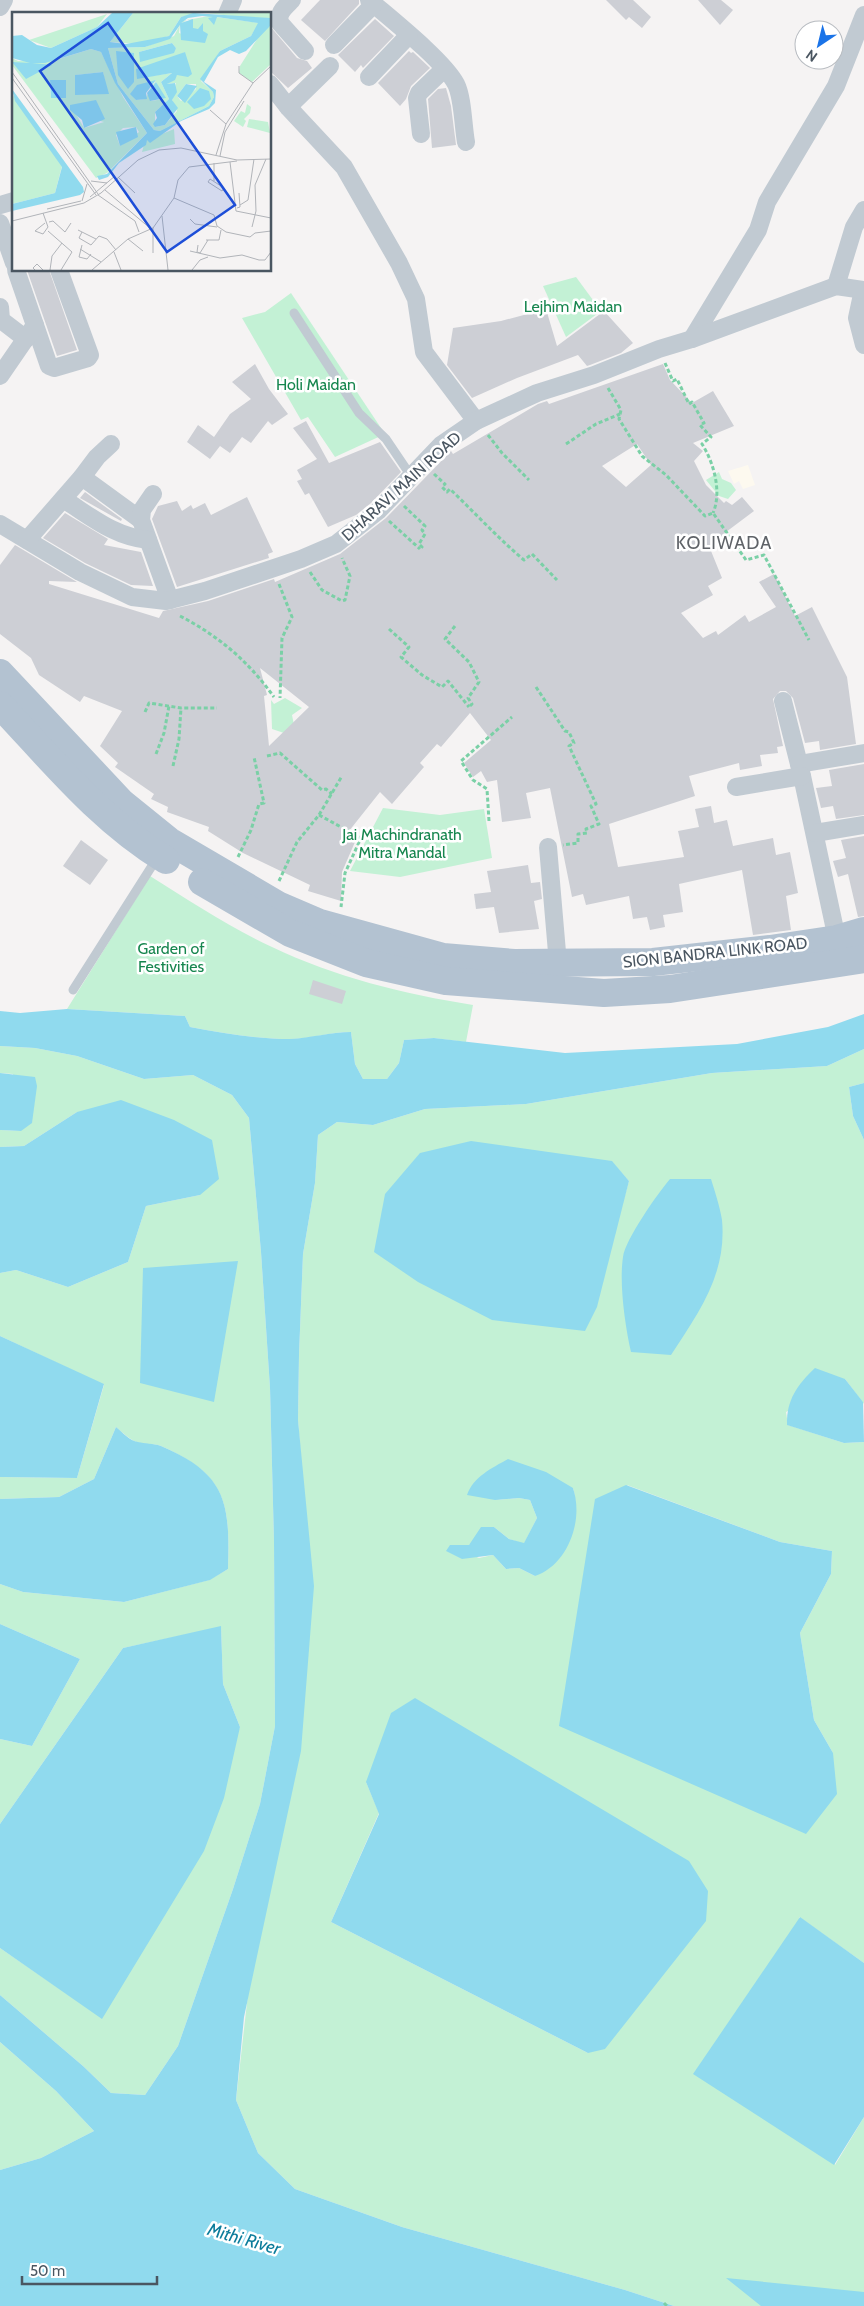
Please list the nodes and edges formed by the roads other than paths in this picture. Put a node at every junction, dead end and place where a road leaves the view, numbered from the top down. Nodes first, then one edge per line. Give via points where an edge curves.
1 (4, 0) edge
2 (233, 0) edge
3 (292, 0) edge
4 (372, 2) edge
5 (0, 7) edge
6 (228, 12) edge
7 (864, 15) edge
8 (409, 35) junction
9 (334, 45) dead end
10 (305, 51) dead end
11 (330, 66) dead end
12 (444, 69) junction
13 (369, 77) dead end
14 (271, 85) edge
15 (288, 108) junction
16 (421, 134) dead end
17 (466, 142) dead end
18 (864, 210) edge
19 (0, 223) edge
20 (12, 257) edge
21 (16, 271) edge
22 (59, 271) edge
23 (836, 286) junction
24 (864, 290) edge
25 (0, 307) edge
26 (294, 313) dead end
27 (30, 332) junction
28 (692, 339) junction
29 (864, 345) edge
30 (0, 376) edge
31 (476, 421) junction
32 (111, 444) dead end
33 (417, 470) junction
34 (82, 477) junction
35 (153, 494) dead end
36 (63, 499) junction
37 (141, 520) junction
38 (0, 524) edge
39 (27, 540) junction
40 (148, 540) junction
41 (168, 601) junction
42 (0, 673) edge
43 (783, 701) dead end
44 (0, 705) edge
45 (864, 753) edge
46 (801, 770) junction
47 (736, 787) dead end
48 (864, 825) edge
49 (815, 833) junction
50 (548, 847) road end
51 (158, 855) junction
52 (864, 931) edge
53 (837, 939) junction
54 (864, 959) edge
55 (772, 961) junction
56 (558, 964) junction
57 (442, 969) junction
58 (73, 990) dead end

1 - 5 street
2 - 6 street
3 - 10 street via 278,18
4 - 8 street
4 - 9 street
7 - 28 street via 836,86 767,202 758,230
8 - 12 street
8 - 13 street
11 - 15 street
12 - 16 street via 419,93
12 - 17 street via 457,89
14 - 15 street
15 - 31 street via 344,168 399,262 413,293 424,352
18 - 23 street via 854,227
19 - 20 street
21 - 27 street
22 - 27 street via 90,356 52,368
23 - 24 street, DHARAVI MAIN ROAD
23 - 28 street, DHARAVI MAIN ROAD
24 - 29 street via 857,318
25 - 27 street via 1,320
26 - 33 lane via 359,413
27 - 30 street
28 - 31 street, DHARAVI MAIN ROAD via 537,393
31 - 33 street, DHARAVI MAIN ROAD via 441,445
32 - 34 street
33 - 41 street, DHARAVI MAIN ROAD via 378,510 336,544 302,559
34 - 36 street
34 - 37 street
35 - 37 street via 142,510
36 - 39 street
36 - 40 street via 114,532
37 - 40 street
38 - 39 street, DHARAVI MAIN ROAD
39 - 41 street, DHARAVI MAIN ROAD via 132,598
40 - 41 street
42 - 57 main road, SION BANDRA LINK ROAD via 122,803 170,841 278,905
43 - 46 street
44 - 51 main road, SION BANDRA LINK ROAD via 73,784 112,821
45 - 46 street
46 - 47 street
46 - 49 street
48 - 49 street
49 - 53 street
50 - 56 street
51 - 57 main road, SION BANDRA LINK ROAD via 239,906 290,933 366,963
51 - 58 lane
52 - 53 main road, SION BANDRA LINK ROAD
53 - 55 main road, SION BANDRA LINK ROAD
54 - 55 main road, SION BANDRA LINK ROAD
55 - 56 main road, SION BANDRA LINK ROAD
55 - 57 main road, SION BANDRA LINK ROAD via 670,989 604,993 519,988
56 - 57 main road, SION BANDRA LINK ROAD via 514,963

